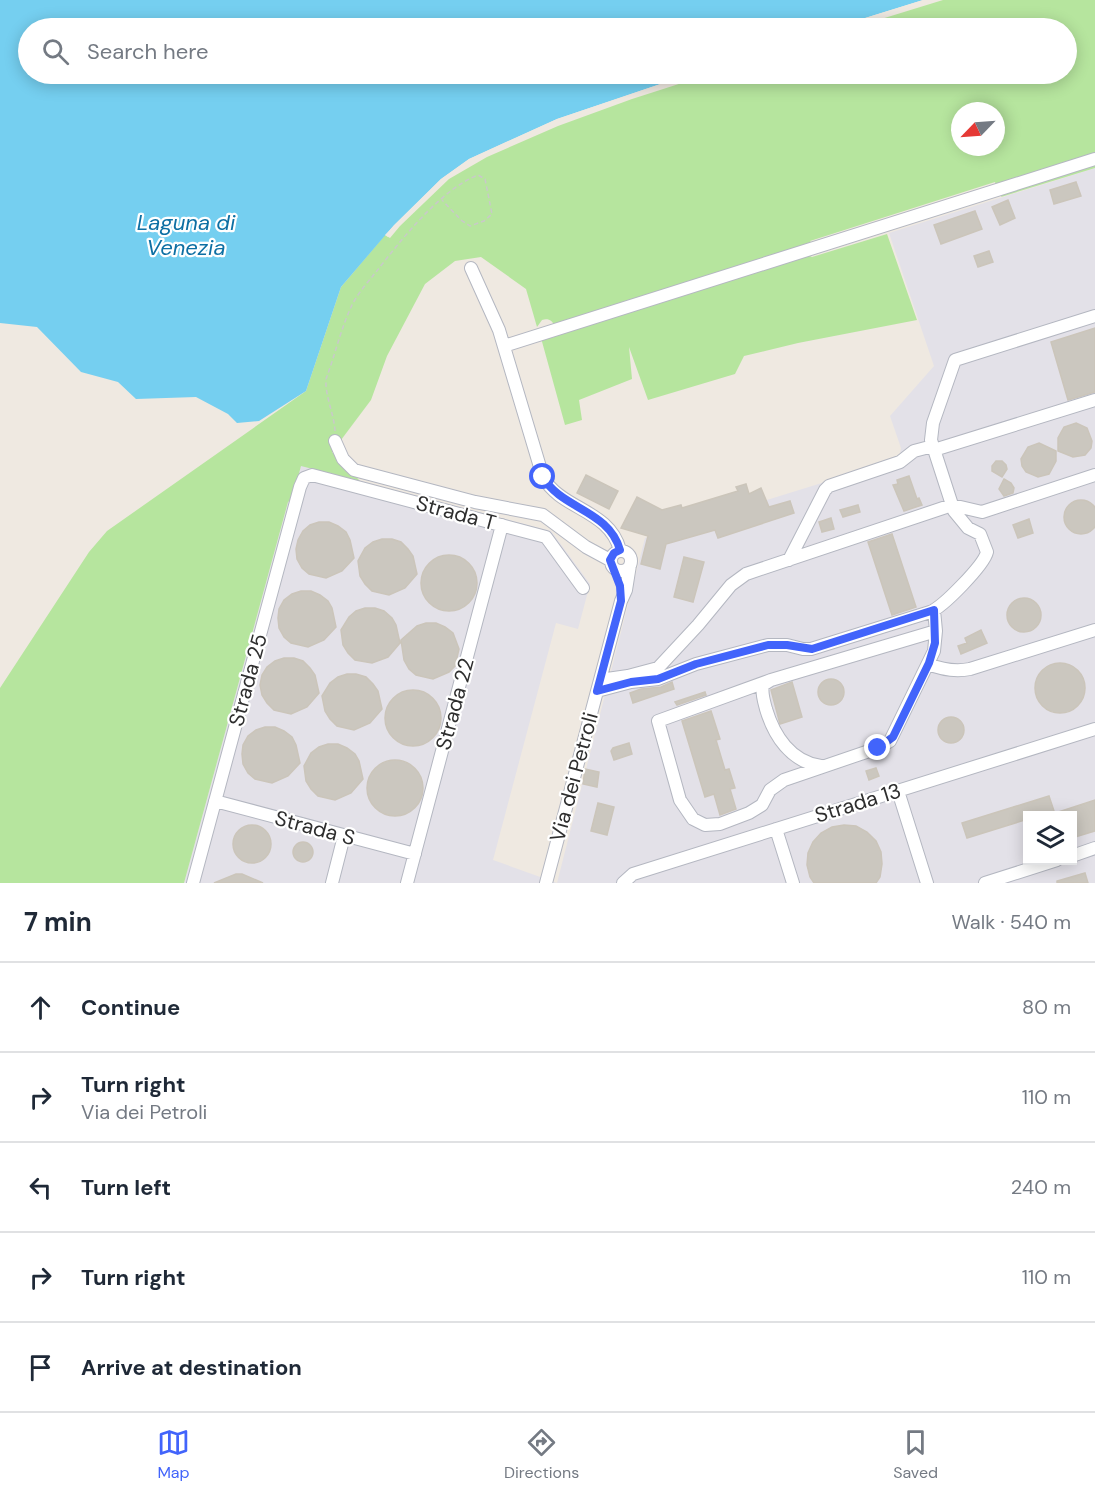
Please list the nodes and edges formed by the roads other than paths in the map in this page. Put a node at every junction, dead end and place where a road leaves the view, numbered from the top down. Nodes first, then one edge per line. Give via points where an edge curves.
1 (1095, 159) edge
2 (471, 268) dead end
3 (1095, 316) edge
4 (504, 346) junction
5 (1095, 400) edge
6 (335, 441) road end
7 (934, 448) junction
8 (1095, 475) edge
9 (304, 478) joint
10 (952, 505) junction
11 (982, 512) junction
12 (502, 525) junction
13 (974, 531) junction
14 (620, 550) junction
15 (789, 560) junction
16 (612, 564) junction
17 (630, 565) junction
18 (583, 588) dead end
19 (621, 601) junction
20 (934, 610) junction
21 (1095, 630) edge
22 (936, 631) junction
23 (928, 664) junction
24 (771, 680) junction
25 (599, 686) junction
26 (1095, 729) edge
27 (820, 766) junction
28 (898, 791) junction
29 (215, 801) junction
30 (776, 829) junction
31 (344, 836) junction
32 (1095, 848) edge
33 (415, 854) junction
34 (1077, 854) edge
35 (1044, 865) edge
36 (623, 882) edge
37 (193, 883) edge
38 (332, 883) edge
39 (407, 883) edge
40 (546, 883) edge
41 (793, 883) edge
42 (927, 883) edge
43 (985, 883) edge

1 - 4 street
2 - 4 street
3 - 7 street via 955,360 931,431
4 - 14 street via 546,481 558,495 607,527
5 - 7 street
6 - 16 street via 343,459 354,470 475,502 543,515
7 - 10 street
7 - 15 street via 914,452 900,462 829,486
8 - 11 street
9 - 12 street, Strada T via 312,475
9 - 29 street, Strada 25
10 - 11 street
10 - 13 street via 959,518
10 - 15 street
11 - 13 street via 975,520
12 - 18 street, Strada T via 546,537
12 - 33 street, Strada 22
13 - 20 street via 986,546 984,561
14 - 16 street via 614,553
14 - 17 street via 630,555
15 - 25 street via 736,579 658,668
16 - 17 street via 623,571
16 - 19 street, Via dei Petroli
17 - 19 street, Via dei Petroli
19 - 25 street, Via dei Petroli
20 - 22 street
20 - 25 street via 812,649 768,645 696,664 658,679
21 - 23 street via 970,669 941,670
22 - 23 street
22 - 24 street
23 - 27 street via 890,741
24 - 27 street via 763,685 762,693 776,734 797,756
24 - 27 street via 658,721 684,806 699,823 712,825 743,817 762,805 770,790 784,780
25 - 40 street, Via dei Petroli
26 - 28 street, Strada 13
28 - 30 street, Strada 13
28 - 42 street
29 - 31 street, Strada S
29 - 37 street, Strada 25
30 - 36 street, Strada 13 via 633,874
30 - 41 street
31 - 33 street, Strada S
31 - 38 street
32 - 34 street
33 - 39 street, Strada 22
35 - 43 street

